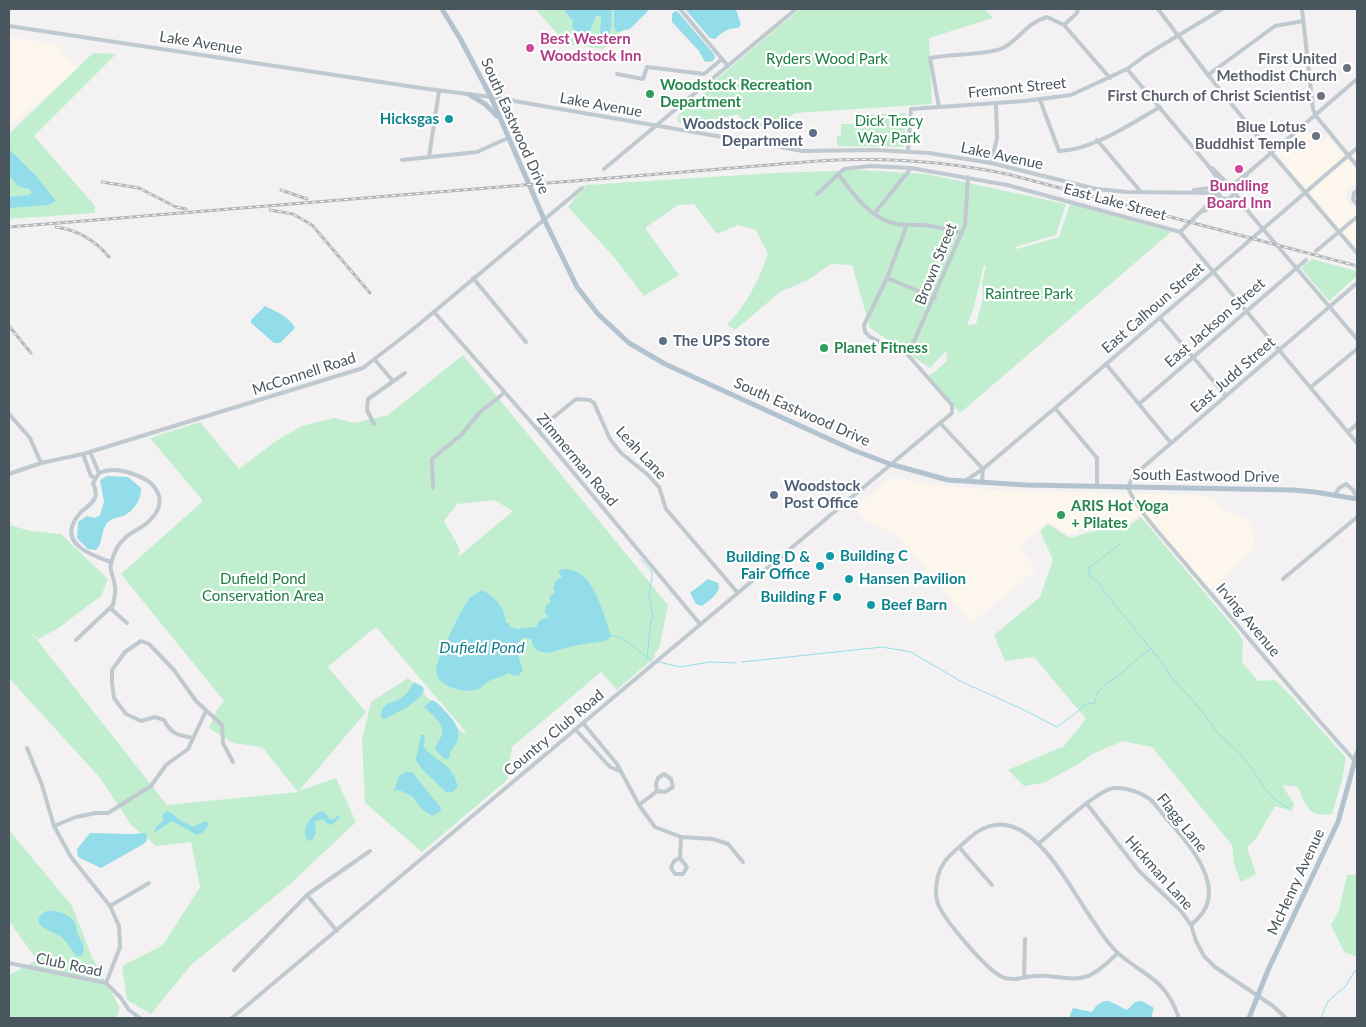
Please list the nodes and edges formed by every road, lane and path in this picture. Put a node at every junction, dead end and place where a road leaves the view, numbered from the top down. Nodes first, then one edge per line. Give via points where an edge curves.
1 (442, 9) edge
2 (680, 9) edge
3 (796, 9) edge
4 (1078, 9) edge
5 (1158, 9) edge
6 (1222, 9) edge
7 (1302, 9) edge
8 (1303, 21) junction
9 (1064, 25) junction
10 (9, 26) edge
11 (1178, 36) junction
12 (722, 59) junction
13 (728, 66) junction
14 (1127, 69) junction
15 (617, 74) dead end
16 (1208, 75) junction
17 (1110, 78) junction
18 (1357, 79) edge
19 (439, 91) junction
20 (470, 95) junction
21 (491, 97) junction
22 (1040, 100) junction
23 (996, 104) junction
24 (939, 107) junction
25 (1160, 107) junction
26 (1316, 116) junction
27 (500, 120) junction
28 (655, 126) junction
29 (508, 138) junction
30 (1097, 140) junction
31 (1357, 148) edge
32 (908, 151) junction
33 (1271, 152) junction
34 (1348, 155) junction
35 (429, 157) junction
36 (402, 160) dead end
37 (991, 163) junction
38 (1207, 164) junction
39 (1357, 166) edge
40 (912, 168) junction
41 (604, 169) dead end
42 (1248, 172) junction
43 (838, 174) junction
44 (968, 177) junction
45 (1229, 184) junction
46 (1220, 187) junction
47 (582, 188) dead end
48 (1234, 191) junction
49 (1141, 192) junction
50 (1189, 192) junction
51 (1305, 192) junction
52 (1356, 192) edge
53 (817, 194) dead end
54 (1219, 194) junction
55 (1229, 198) junction
56 (1224, 199) junction
57 (1357, 204) edge
58 (1199, 213) junction
59 (874, 214) junction
60 (1251, 215) junction
61 (1357, 217) edge
62 (544, 219) junction
63 (907, 225) junction
64 (1263, 228) junction
65 (1180, 232) junction
66 (1340, 232) junction
67 (962, 233) junction
68 (1316, 251) dead end
69 (1357, 254) edge
70 (1306, 260) dead end
71 (1297, 268) junction
72 (1213, 271) junction
73 (473, 278) junction
74 (887, 278) junction
75 (1357, 283) edge
76 (935, 298) junction
77 (1330, 307) junction
78 (1247, 310) junction
79 (434, 312) junction
80 (1160, 318) junction
81 (1357, 339) edge
82 (526, 342) dead end
83 (1280, 349) junction
84 (1357, 349) edge
85 (908, 355) junction
86 (1193, 357) junction
87 (375, 360) junction
88 (1106, 364) junction
89 (405, 373) dead end
90 (393, 380) junction
91 (1311, 387) junction
92 (504, 393) junction
93 (1226, 396) junction
94 (1139, 404) junction
95 (1055, 408) junction
96 (9, 414) edge
97 (374, 424) dead end
98 (941, 424) junction
99 (1357, 424) edge
100 (538, 430) junction
101 (1348, 432) junction
102 (1171, 443) junction
103 (1357, 444) edge
104 (90, 452) junction
105 (83, 454) junction
106 (42, 463) junction
107 (890, 464) junction
108 (983, 469) junction
109 (99, 473) junction
110 (9, 474) edge
111 (96, 478) junction
112 (964, 481) junction
113 (982, 482) junction
114 (1097, 486) junction
115 (1128, 487) junction
116 (433, 488) dead end
117 (1335, 495) junction
118 (1357, 499) edge
119 (1357, 517) edge
120 (111, 562) junction
121 (1283, 579) dead end
122 (737, 592) junction
123 (110, 608) junction
124 (127, 623) dead end
125 (700, 624) junction
126 (76, 640) dead end
127 (206, 711) junction
128 (583, 723) junction
129 (576, 729) junction
130 (193, 738) junction
131 (27, 748) dead end
132 (1357, 753) edge
133 (233, 762) dead end
134 (1356, 762) edge
135 (620, 771) junction
136 (657, 791) junction
137 (1087, 804) junction
138 (639, 806) junction
139 (54, 826) junction
140 (681, 837) junction
141 (1038, 844) junction
142 (959, 847) junction
143 (370, 852) dead end
144 (680, 858) junction
145 (743, 862) dead end
146 (149, 883) dead end
147 (992, 885) dead end
148 (307, 895) junction
149 (110, 906) junction
150 (1191, 925) junction
151 (337, 931) junction
152 (1025, 939) dead end
153 (1118, 953) junction
154 (9, 963) edge
155 (234, 970) dead end
156 (1024, 977) junction
157 (106, 983) junction
158 (1257, 996) junction
159 (140, 1018) edge
160 (232, 1018) edge
161 (1179, 1018) edge
162 (1249, 1018) edge
163 (1286, 1018) edge

1 - 21 main road, South Eastwood Drive
2 - 12 street
3 - 13 street
4 - 9 street
5 - 11 street
6 - 11 street, Fremont Street
7 - 8 street
8 - 16 street via 1275,26
8 - 26 street
9 - 17 street
9 - 24 street via 1047,16 1036,20 1003,48 930,58
10 - 19 street, Lake Avenue
11 - 14 street, Fremont Street
11 - 16 street
12 - 13 street
12 - 15 street via 704,74 647,67 643,79
13 - 28 street
14 - 17 street, Fremont Street
14 - 25 street
16 - 33 street
17 - 22 street, Fremont Street via 1071,94
18 - 26 street
19 - 20 street, Lake Avenue
19 - 35 street
20 - 21 street, Lake Avenue
20 - 27 main road via 490,108
21 - 27 main road, South Eastwood Drive
21 - 28 street, Lake Avenue
22 - 23 street, Fremont Street
22 - 30 street via 1059,151
23 - 24 street, Fremont Street
23 - 37 street via 997,138
24 - 32 street, Fremont Street via 910,109
25 - 30 street
25 - 38 street
26 - 33 street
26 - 34 street
27 - 29 main road, South Eastwood Drive
28 - 32 street, Lake Avenue via 803,151
28 - 41 street
29 - 35 street via 477,152
29 - 62 main road, South Eastwood Drive
30 - 49 street
31 - 34 street, East Calhoun Street
32 - 37 street, Lake Avenue
33 - 42 street
33 - 51 street
34 - 39 street
34 - 51 street, East Calhoun Street
35 - 36 street
37 - 49 street, Lake Avenue via 1091,188
38 - 45 street
38 - 46 street
40 - 43 street, East Lake Street via 855,167
40 - 44 street, East Lake Street
40 - 59 street
42 - 45 street
42 - 48 street
43 - 53 street, East Lake Street
43 - 59 street via 858,200
44 - 65 street, East Lake Street
44 - 67 street, Brown Street
45 - 46 street
45 - 48 street
46 - 50 street, Lake Avenue
46 - 54 street
47 - 62 street, McConnell Road
48 - 55 street
48 - 60 street
49 - 50 street, Lake Avenue
50 - 54 street, Lake Avenue
51 - 64 street, East Calhoun Street
51 - 66 street
52 - 57 street via 1353,200
54 - 56 street
54 - 58 street
55 - 56 street
55 - 60 street
56 - 58 street
58 - 65 street
59 - 63 street via 889,222
60 - 64 street
61 - 66 street
62 - 73 street, McConnell Road
62 - 107 main road, South Eastwood Drive via 581,292 598,314 630,343 665,364
63 - 67 street
63 - 74 street
64 - 71 street
64 - 72 street, East Calhoun Street
65 - 72 street
66 - 68 street
66 - 69 street
67 - 76 street, Brown Street
70 - 71 street, East Jackson Street
71 - 77 street
71 - 78 street, East Jackson Street
72 - 78 street
72 - 80 street, East Calhoun Street
73 - 79 street, McConnell Road
73 - 82 street
74 - 76 street
74 - 85 street via 864,325 865,332 870,338
75 - 77 street, East Judd Street
76 - 85 street, Brown Street
77 - 81 street
77 - 83 street, East Judd Street
78 - 83 street
78 - 86 street, East Jackson Street
79 - 87 street, McConnell Road
79 - 92 street, Zimmerman Road
80 - 86 street
80 - 88 street, East Calhoun Street
83 - 91 street
83 - 93 street, East Judd Street
84 - 91 street
85 - 98 street via 952,405 952,413
86 - 93 street
86 - 94 street, East Jackson Street
87 - 90 street
87 - 104 street, McConnell Road via 363,368
88 - 94 street
88 - 95 street, East Calhoun Street
89 - 90 street
90 - 97 street via 368,398 367,410
91 - 101 street
92 - 100 street, Zimmerman Road
92 - 116 street via 432,459
93 - 102 street, East Judd Street
94 - 102 street
95 - 108 street, East Calhoun Street
95 - 114 street via 1097,458
96 - 106 street via 30,438
98 - 107 street, Country Club Road
98 - 108 street
99 - 101 street
100 - 122 street, Leah Lane via 576,399 594,403 610,439 659,488 666,509
100 - 125 street, Zimmerman Road
101 - 103 street
102 - 115 street, East Judd Street via 1133,476
104 - 105 street, McConnell Road
104 - 109 street
105 - 106 street, McConnell Road
105 - 111 street via 91,476
106 - 110 street, McConnell Road
107 - 112 main road, South Eastwood Drive via 948,480
107 - 122 street, Country Club Road
108 - 112 street, East Calhoun Street
108 - 113 street
109 - 111 street
109 - 120 street via 123,470 137,475 152,484 160,499 154,516 122,541
111 - 120 street via 95,497 80,514 71,536 77,546 89,554
112 - 113 main road, South Eastwood Drive
113 - 114 main road, South Eastwood Drive
114 - 115 main road, South Eastwood Drive
115 - 117 main road, South Eastwood Drive via 1293,490
115 - 134 street, Irving Avenue via 1130,496 1159,531
117 - 118 main road, South Eastwood Drive
117 - 118 street via 1346,484 1354,490
119 - 121 street
120 - 123 street via 111,574 116,585
122 - 125 street, Country Club Road
123 - 124 street
123 - 126 street
125 - 128 street, Country Club Road
127 - 130 street
127 - 130 street via 150,644 141,641 125,652 112,670 114,698 126,714 141,721 155,717 164,720 168,729
127 - 133 street via 222,725 223,743
128 - 129 street, Country Club Road
128 - 135 street
129 - 135 street via 610,767
129 - 151 street, Country Club Road
130 - 139 street via 188,749 166,764 152,786 129,801 108,813 76,817
131 - 139 street
132 - 134 main road, McHenry Avenue
134 - 158 main road, McHenry Avenue via 1338,822
135 - 138 street
136 - 136 street via 665,792 673,787 671,779 664,774 658,778
136 - 138 street
137 - 141 street, Flagg Lane
137 - 150 street, Hickman Lane via 1139,871 1181,911
137 - 150 street, Flagg Lane via 1114,787 1134,791 1151,800 1203,868 1208,900 1200,917
138 - 140 street via 655,827
139 - 149 street via 71,857
140 - 144 street
140 - 145 street via 713,839 728,844
141 - 142 street via 1023,831 1004,825 987,827
141 - 153 street
142 - 147 street
142 - 156 street via 948,857 936,878 939,907 990,969 1002,977
143 - 148 street
144 - 144 street via 687,868 683,874 675,874 671,868
146 - 149 street
148 - 151 street
148 - 155 street
149 - 157 street via 119,926 120,947
150 - 158 street, Hickman Lane via 1204,956 1214,967
151 - 160 street, Country Club Road
152 - 156 street
153 - 156 street via 1088,976 1063,979
153 - 161 street via 1159,983 1174,1002
154 - 157 street, Club Road
157 - 159 street, Club Road
158 - 162 main road, McHenry Avenue
158 - 163 street, Hickman Lane

